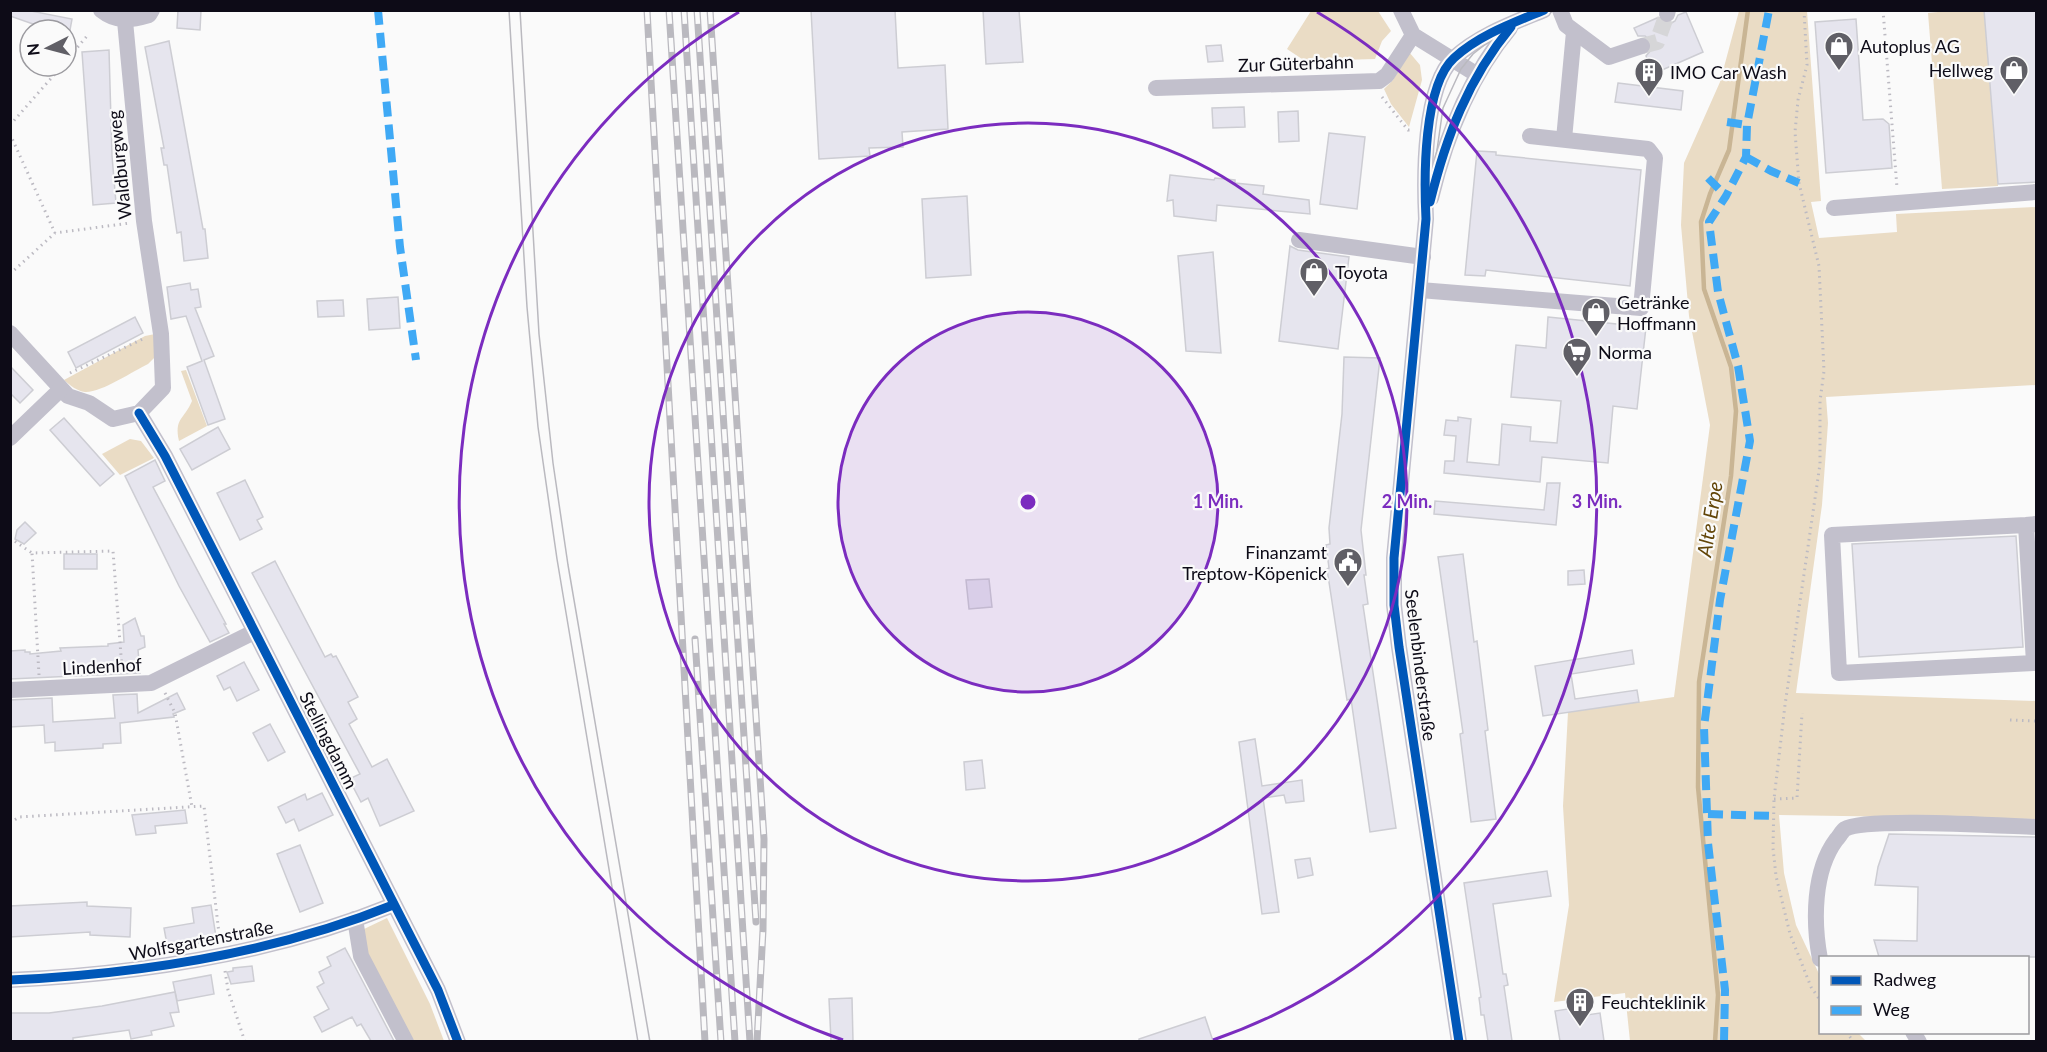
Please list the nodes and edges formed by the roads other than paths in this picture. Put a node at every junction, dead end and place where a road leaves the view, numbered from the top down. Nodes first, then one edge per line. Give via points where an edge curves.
1 (101, 10) edge
2 (152, 10) edge
3 (1401, 10) edge
4 (1544, 10) edge
5 (1560, 10) edge
6 (125, 21) junction
7 (1515, 22) junction
8 (1575, 32) junction
9 (1413, 35) junction
10 (1642, 46) tunnel mouth
11 (1452, 59) junction
12 (1476, 74) junction
13 (1156, 88) dead end
14 (1530, 136) dead end
15 (1564, 139) junction
16 (2037, 192) edge
17 (1834, 208) dead end
18 (1426, 219) junction
19 (1299, 240) dead end
20 (1423, 256) junction
21 (1420, 290) junction
22 (10, 333) edge
23 (62, 382) junction
24 (139, 413) junction
25 (10, 438) edge
26 (2031, 525) edge
27 (255, 632) junction
28 (10, 690) edge
29 (2037, 826) edge
30 (393, 904) junction
31 (355, 919) junction
32 (1820, 956) edge
33 (10, 980) edge
34 (406, 1041) edge
35 (458, 1041) edge
36 (1459, 1041) edge

1 - 6 street
2 - 6 street via 149,15
3 - 9 street
4 - 7 street
5 - 8 street via 1566,25
6 - 24 street, Waldburgweg via 144,220 161,332 163,388
7 - 11 street, Seelenbinderstraße via 1477,40
7 - 12 street, Seelenbinderstraße
8 - 10 street via 1609,57
8 - 15 street
9 - 11 street
9 - 13 street, Zur Güterbahn via 1380,81
11 - 12 street
11 - 18 street, Seelenbinderstraße via 1439,82 1432,109 1424,178
12 - 18 street, Seelenbinderstraße via 1441,155
14 - 15 street
15 - 21 street via 1648,149 1655,158 1641,308
16 - 17 street
18 - 20 street, Seelenbinderstraße
19 - 20 street
20 - 21 street, Seelenbinderstraße
21 - 36 street, Seelenbinderstraße via 1395,542 1394,605
22 - 23 street
23 - 24 street via 69,396 89,403 113,419
23 - 25 street
24 - 27 street, Stellingdamm
26 - 26 street via 2034,663 1839,673 1832,535
27 - 28 street, Lindenhof via 151,683
27 - 30 street, Stellingdamm
29 - 32 street via 1872,823 1845,829 1829,850 1819,877 1816,932
30 - 31 street, Wolfsgartenstraße
30 - 35 street, Stellingdamm via 438,990
31 - 33 street, Wolfsgartenstraße via 252,948 136,971
31 - 34 street via 361,956

